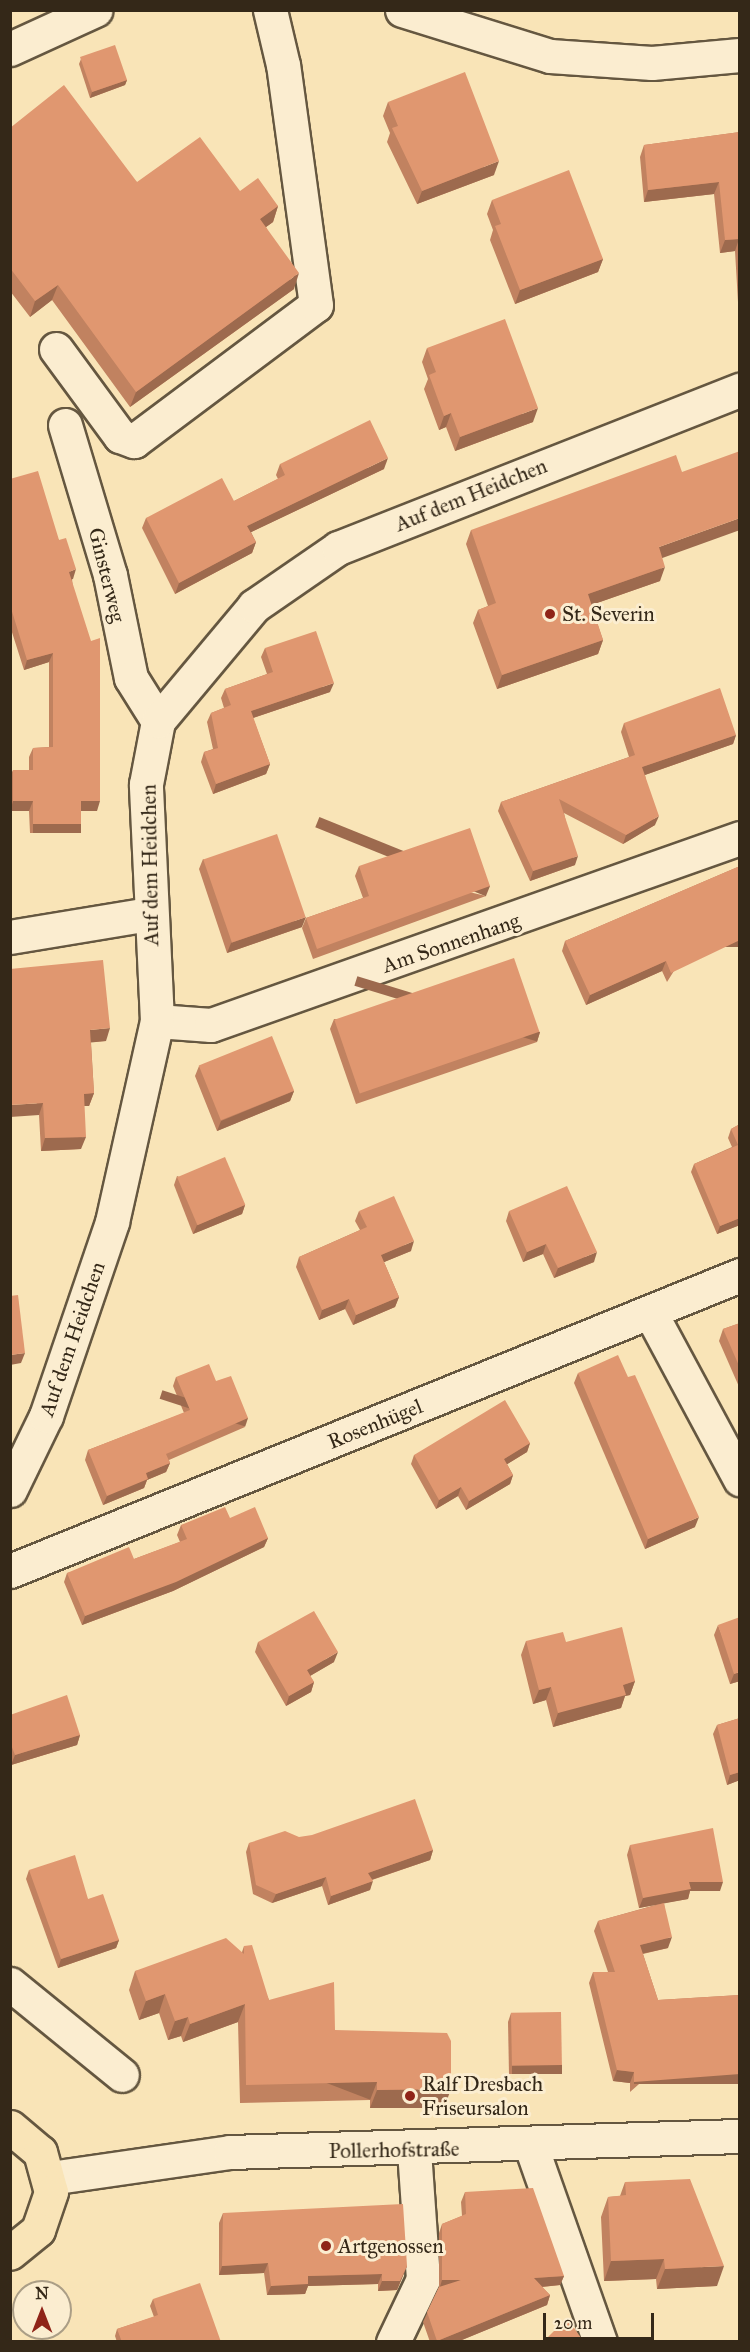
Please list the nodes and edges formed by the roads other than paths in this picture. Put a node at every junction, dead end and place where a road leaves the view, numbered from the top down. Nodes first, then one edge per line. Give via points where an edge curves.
1 (95, 10) edge
2 (270, 10) edge
3 (402, 10) edge
4 (439, 16) edge
5 (10, 49) edge
6 (740, 56) edge
7 (56, 349) dead end
8 (740, 390) edge
9 (65, 425) dead end
10 (158, 721) junction
11 (740, 838) edge
12 (149, 914) junction
13 (10, 937) edge
14 (157, 1021) junction
15 (740, 1275) edge
16 (650, 1312) junction
17 (740, 1479) edge
18 (10, 1490) edge
19 (10, 1571) edge
20 (10, 1984) edge
21 (122, 2075) dead end
22 (10, 2127) edge
23 (740, 2136) edge
24 (531, 2145) junction
25 (414, 2150) junction
26 (50, 2178) junction
27 (10, 2253) edge
28 (393, 2342) edge
29 (600, 2342) edge

1 - 5 street
2 - 7 street via 283,65 316,305 134,441 120,436
3 - 4 street
4 - 6 street via 499,43 604,63
8 - 10 street, Auf dem Heidchen via 338,549 254,606
9 - 10 street, Ginsterweg via 110,575 131,678
10 - 12 street, Auf dem Heidchen via 146,784
11 - 14 street, Am Sonnenhang via 211,1025
12 - 13 street
12 - 14 street, Auf dem Heidchen
14 - 18 street, Auf dem Heidchen via 112,1222 46,1416
15 - 16 street, Rosenhügel
16 - 17 street
16 - 19 street, Rosenhügel
20 - 21 street
22 - 26 main road via 40,2152
23 - 24 street, Pollerhofstraße
24 - 25 street, Pollerhofstraße
24 - 29 street
25 - 26 street, Pollerhofstraße via 230,2152
25 - 28 street via 423,2279
26 - 27 main road via 45,2218 29,2240

